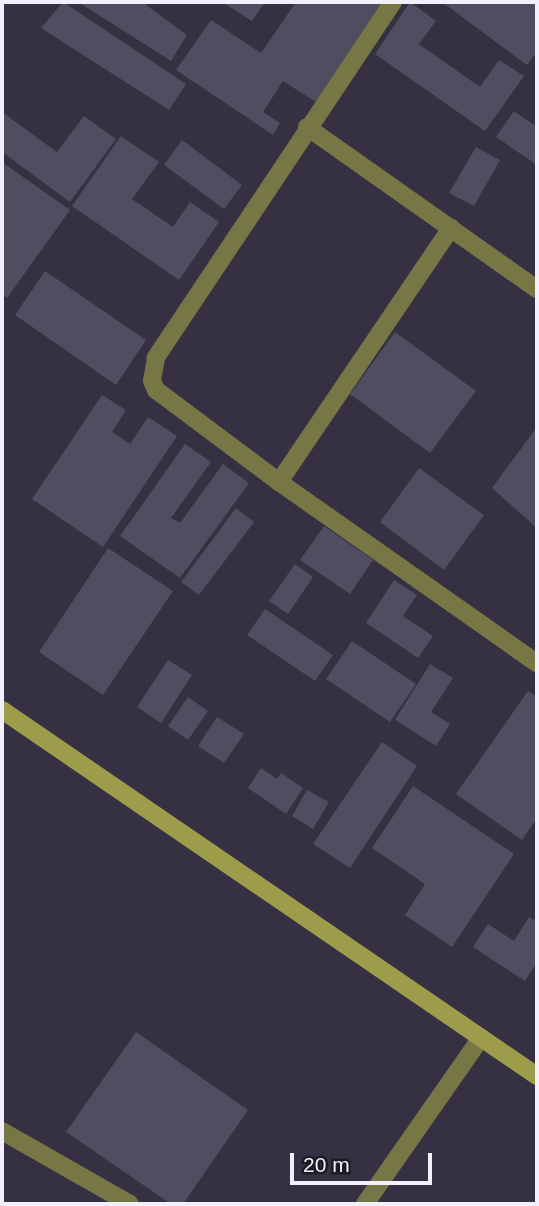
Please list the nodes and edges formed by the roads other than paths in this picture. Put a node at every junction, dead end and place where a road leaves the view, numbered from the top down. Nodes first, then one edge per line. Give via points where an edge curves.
1 (393, 2) edge
2 (307, 127) junction
3 (451, 228) junction
4 (537, 289) edge
5 (279, 482) junction
6 (537, 663) edge
7 (2, 710) edge
8 (481, 1038) junction
9 (537, 1076) edge
10 (2, 1131) edge
11 (130, 1204) edge
12 (365, 1204) edge

1 - 2 street
2 - 3 street
2 - 5 street via 156,358 151,374 156,390
3 - 4 street
3 - 5 street
5 - 6 street
7 - 8 street
8 - 9 street
8 - 12 street
10 - 11 street

